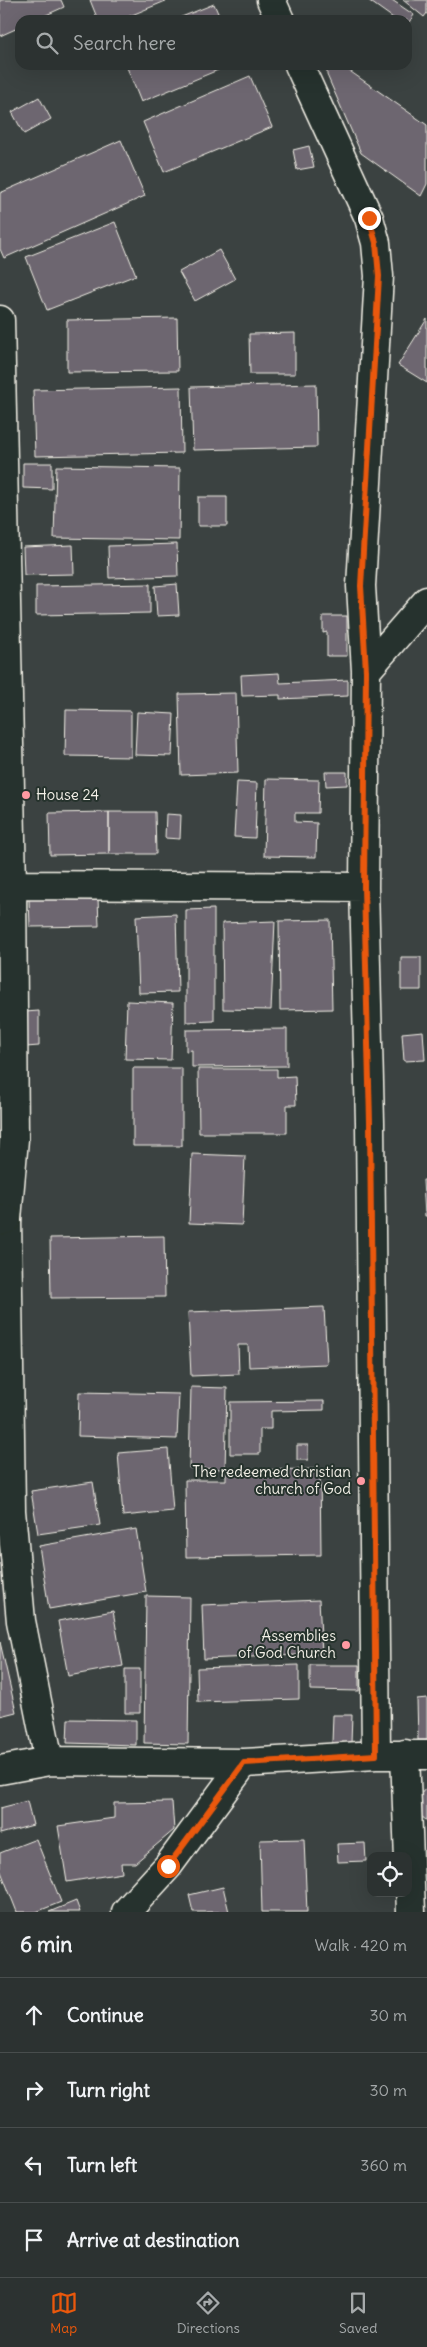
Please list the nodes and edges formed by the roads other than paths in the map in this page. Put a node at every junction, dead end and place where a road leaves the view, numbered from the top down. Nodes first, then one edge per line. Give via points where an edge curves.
1 (271, 0) edge
2 (278, 15) edge
3 (301, 70) edge
4 (0, 320) edge
5 (427, 601) edge
6 (366, 671) junction
7 (12, 884) junction
8 (364, 887) junction
9 (3, 1220) edge
10 (376, 1755) junction
11 (416, 1755) edge
12 (49, 1761) junction
13 (244, 1763) junction
14 (0, 1770) edge
15 (126, 1912) edge
16 (411, 1912) edge

1 - 2 street
3 - 6 street via 357,190 376,243 379,276 361,586
4 - 7 street
5 - 6 street
6 - 8 street
7 - 8 street
7 - 9 street via 14,1139
8 - 10 street via 370,1122
9 - 12 street via 11,1511 22,1621
10 - 11 street
10 - 13 street
11 - 16 street
12 - 13 street
12 - 14 street
13 - 15 street via 168,1866

